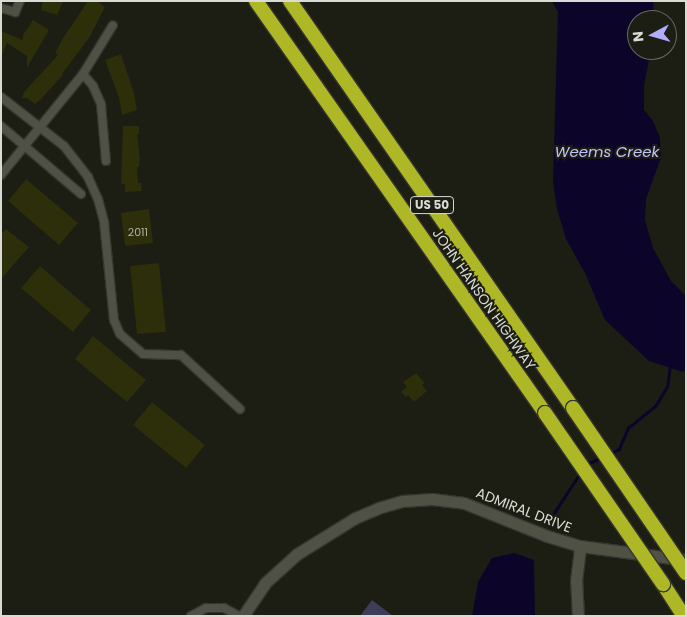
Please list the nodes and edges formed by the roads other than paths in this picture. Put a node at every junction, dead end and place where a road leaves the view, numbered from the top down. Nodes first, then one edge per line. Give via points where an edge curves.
1 (20, 1) edge
2 (256, 1) edge
3 (290, 1) edge
4 (4, 6) edge
5 (113, 25) dead end
6 (83, 74) junction
7 (1, 96) edge
8 (1, 126) edge
9 (40, 126) junction
10 (25, 146) junction
11 (106, 161) dead end
12 (1, 175) edge
13 (81, 194) dead end
14 (240, 409) dead end
15 (580, 546) junction
16 (686, 560) edge
17 (686, 573) edge
18 (191, 616) edge
19 (238, 616) edge
20 (243, 616) edge
21 (578, 616) edge
22 (684, 616) edge

1 - 4 street via 15,12
2 - 22 highway, JOHN HANSON HIGHWAY / US 50, bridge
3 - 17 highway, JOHN HANSON HIGHWAY / US 50, bridge
5 - 6 street
6 - 9 street
6 - 11 street via 101,104
7 - 9 street
8 - 10 street
9 - 10 street
9 - 14 street via 77,161 98,199 104,222 114,320 120,334 143,354 181,355
10 - 12 street
10 - 13 street
15 - 16 street, ADMIRAL DRIVE
15 - 20 street, ADMIRAL DRIVE via 464,503 432,499 403,501 355,518 298,554 265,584
15 - 21 street via 576,581
18 - 19 street via 206,608 224,608

